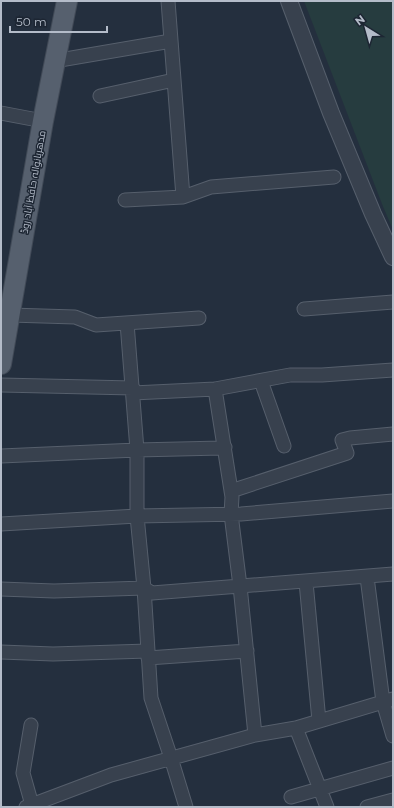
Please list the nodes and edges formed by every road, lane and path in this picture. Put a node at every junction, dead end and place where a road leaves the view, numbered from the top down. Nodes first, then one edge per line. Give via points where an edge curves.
1 (67, 1) edge
2 (168, 1) edge
3 (290, 1) edge
4 (171, 41) junction
5 (54, 61) junction
6 (174, 80) junction
7 (100, 96) dead end
8 (1, 113) edge
9 (43, 121) junction
10 (334, 177) dead end
11 (183, 197) junction
12 (125, 200) dead end
13 (393, 257) edge
14 (393, 302) edge
15 (304, 309) dead end
16 (10, 315) junction
17 (199, 318) dead end
18 (128, 323) junction
19 (1, 364) edge
20 (393, 370) edge
21 (261, 380) junction
22 (1, 385) edge
23 (215, 389) junction
24 (133, 391) junction
25 (393, 434) edge
26 (225, 446) junction
27 (284, 446) dead end
28 (137, 450) junction
29 (1, 456) edge
30 (231, 491) junction
31 (393, 501) edge
32 (232, 514) junction
33 (137, 516) junction
34 (1, 524) edge
35 (393, 574) edge
36 (367, 577) junction
37 (306, 582) junction
38 (240, 586) junction
39 (144, 588) junction
40 (1, 589) edge
41 (247, 651) junction
42 (1, 652) edge
43 (148, 655) junction
44 (388, 700) edge
45 (319, 721) junction
46 (31, 725) dead end
47 (296, 728) junction
48 (255, 735) junction
49 (393, 736) edge
50 (171, 758) junction
51 (393, 768) edge
52 (320, 789) junction
53 (291, 797) dead end
54 (393, 800) edge
55 (29, 806) edge
56 (186, 807) edge
57 (327, 807) edge
58 (367, 807) edge

1 - 5 main road, مدھریانوالہ حافظ آباد روڈ
2 - 4 street
3 - 13 street via 331,113
4 - 5 street
4 - 6 street
5 - 9 main road, مدھریانوالہ حافظ آباد روڈ
6 - 7 street
6 - 11 street
8 - 9 street
9 - 16 main road, مدھریانوالہ حافظ آباد روڈ
10 - 11 street via 211,187
11 - 12 street
14 - 15 street
16 - 18 street via 75,317 96,325
16 - 19 main road, مدھریانوالہ حافظ آباد روڈ
17 - 18 street
18 - 24 street
20 - 21 street via 290,375
21 - 23 street
21 - 27 street
22 - 24 street
23 - 24 street
23 - 26 street
24 - 28 street
25 - 30 street via 342,440 347,452
26 - 28 street
26 - 30 street
28 - 29 street
28 - 33 street
30 - 32 street
31 - 32 street
32 - 33 street
32 - 38 street
33 - 34 street
33 - 39 street
35 - 36 street
36 - 37 street
36 - 44 street
37 - 38 street
37 - 45 street
38 - 39 street via 152,593
38 - 41 street
39 - 40 street via 54,591
39 - 43 street
41 - 43 street
41 - 48 street
42 - 43 street
43 - 50 street via 150,698
44 - 45 street
44 - 49 street
45 - 47 street
46 - 55 street via 23,773
47 - 48 street
47 - 52 street
48 - 50 street
50 - 55 street via 111,775
50 - 56 street
51 - 52 street
52 - 53 street
52 - 57 street
54 - 58 street

